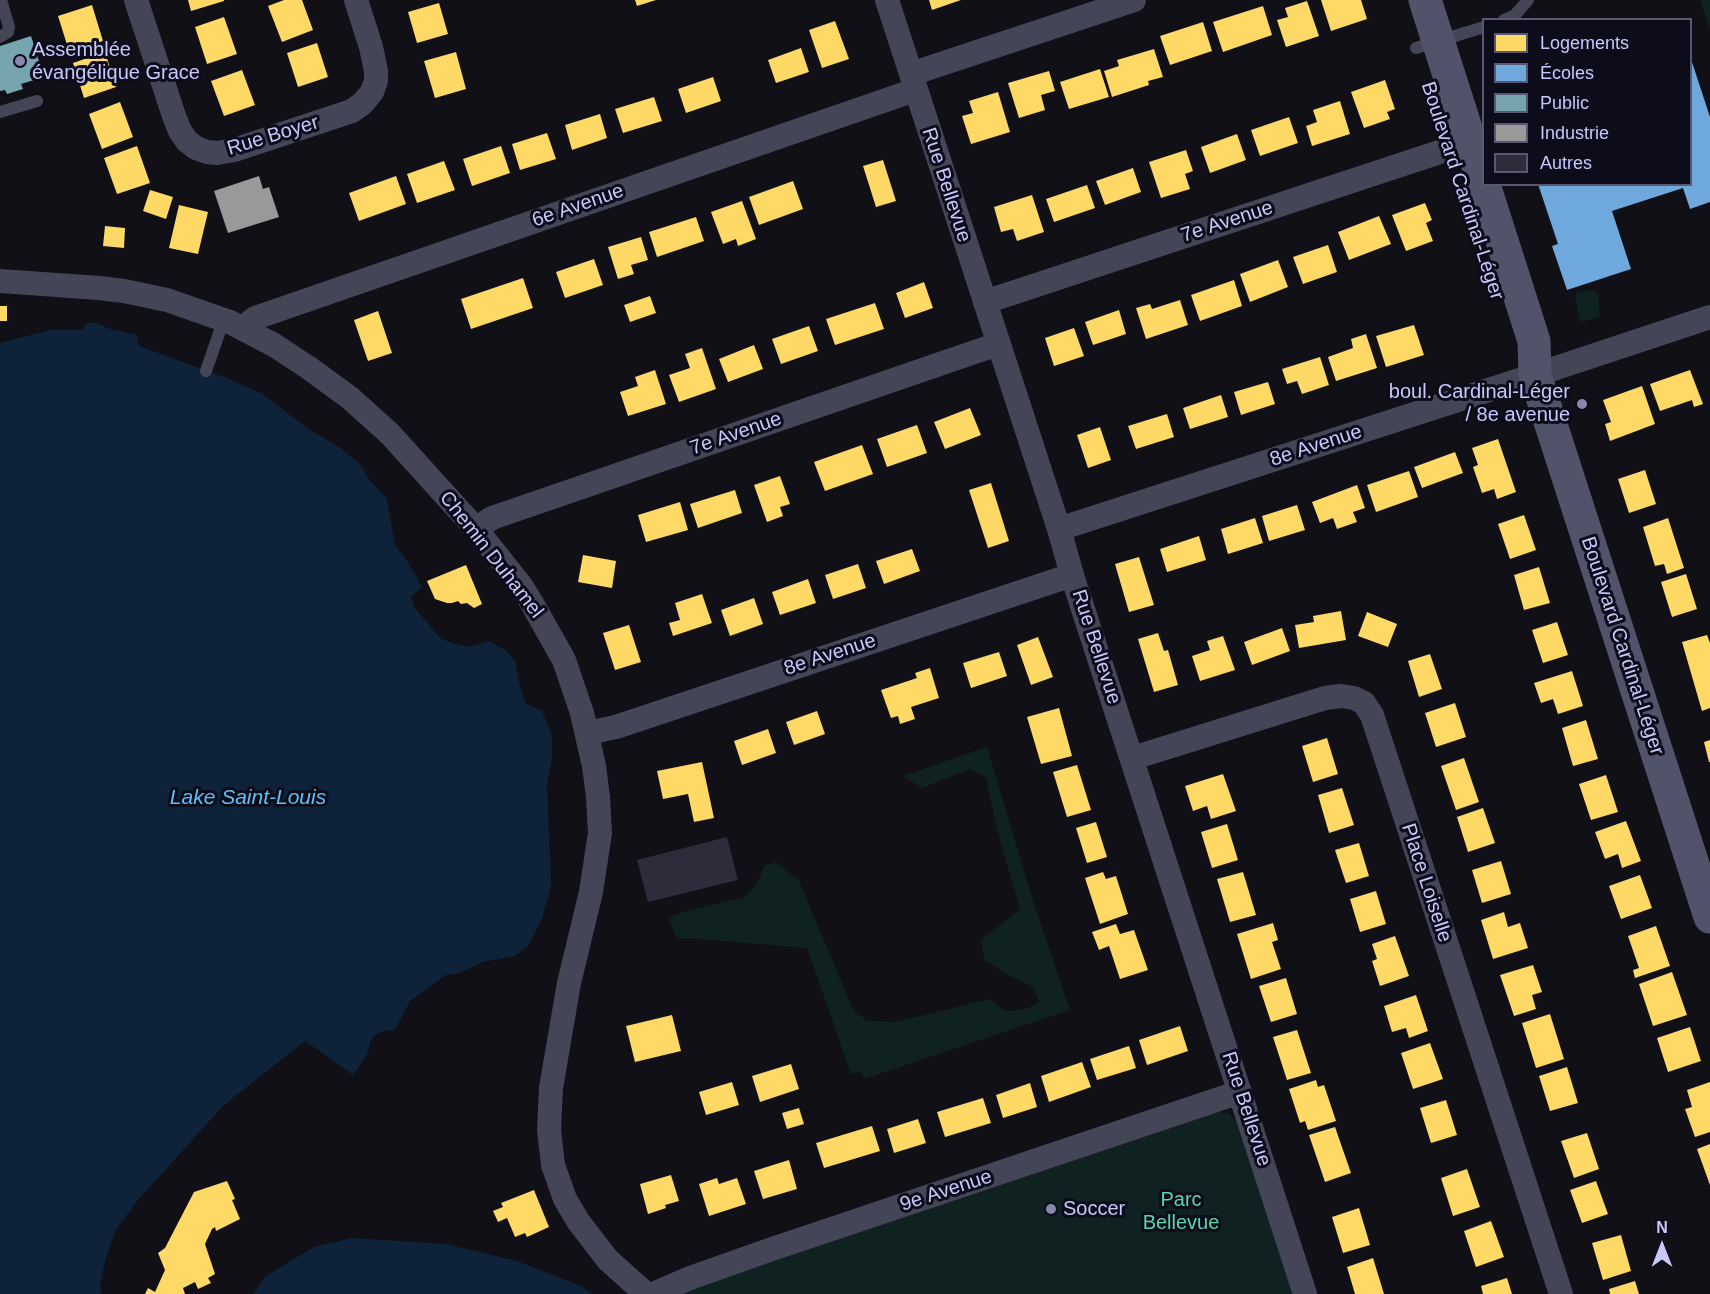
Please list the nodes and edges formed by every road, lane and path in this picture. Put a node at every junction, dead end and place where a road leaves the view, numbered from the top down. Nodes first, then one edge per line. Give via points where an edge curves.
1 (1, 0) edge
2 (136, 0) edge
3 (356, 0) edge
4 (887, 0) edge
5 (1134, 0) edge
6 (1401, 0) edge
7 (1425, 0) edge
8 (1528, 0) edge
9 (1508, 18) edge
10 (1482, 28) edge
11 (0, 37) edge
12 (1427, 44) junction
13 (913, 82) junction
14 (37, 101) dead end
15 (0, 112) edge
16 (1459, 146) junction
17 (0, 281) edge
18 (985, 302) junction
19 (1710, 317) edge
20 (235, 324) junction
21 (998, 344) junction
22 (206, 371) dead end
23 (1535, 375) junction
24 (476, 529) junction
25 (1059, 529) junction
26 (1072, 575) junction
27 (587, 733) junction
28 (1133, 758) junction
29 (1710, 916) edge
30 (1240, 1092) junction
31 (646, 1294) edge
32 (653, 1294) edge
33 (1305, 1294) edge
34 (1561, 1294) edge

1 - 11 lane via 9,27
2 - 3 street, Rue Boyer via 180,131 196,148 217,153 352,111 363,103 372,92 376,70
4 - 13 street, Rue Bellevue
5 - 13 street, 6e Avenue
6 - 12 street, Boulevard Cardinal-Léger
7 - 12 street, Boulevard Cardinal-Léger
8 - 9 lane
10 - 12 lane
12 - 16 street, Boulevard Cardinal-Léger
13 - 18 street, Rue Bellevue
13 - 20 street, 6e Avenue
14 - 15 lane
16 - 18 street, 7e Avenue
16 - 23 street, Boulevard Cardinal-Léger via 1534,341
17 - 20 street, Chemin Duhamel via 123,291 167,300
18 - 21 street, Rue Bellevue
19 - 23 street, 8e Avenue
20 - 22 lane
20 - 24 street, Chemin Duhamel via 309,368 363,409
21 - 24 street, 7e Avenue via 492,518
21 - 25 street, Rue Bellevue
23 - 25 street, 8e Avenue
23 - 29 street, Boulevard Cardinal-Léger
24 - 27 street, Chemin Duhamel via 522,587 551,635 571,677
25 - 26 street, Rue Bellevue
26 - 27 street, 8e Avenue via 616,727
26 - 28 street, Rue Bellevue
27 - 31 street, Chemin Duhamel via 598,797 599,852 556,1055 549,1114 550,1148 562,1191 578,1221 608,1260
28 - 30 street, Rue Bellevue
28 - 34 street, Place Loiselle via 1325,698 1341,696 1364,703 1372,715
30 - 32 street, 9e Avenue via 772,1249
30 - 33 street, Rue Bellevue

